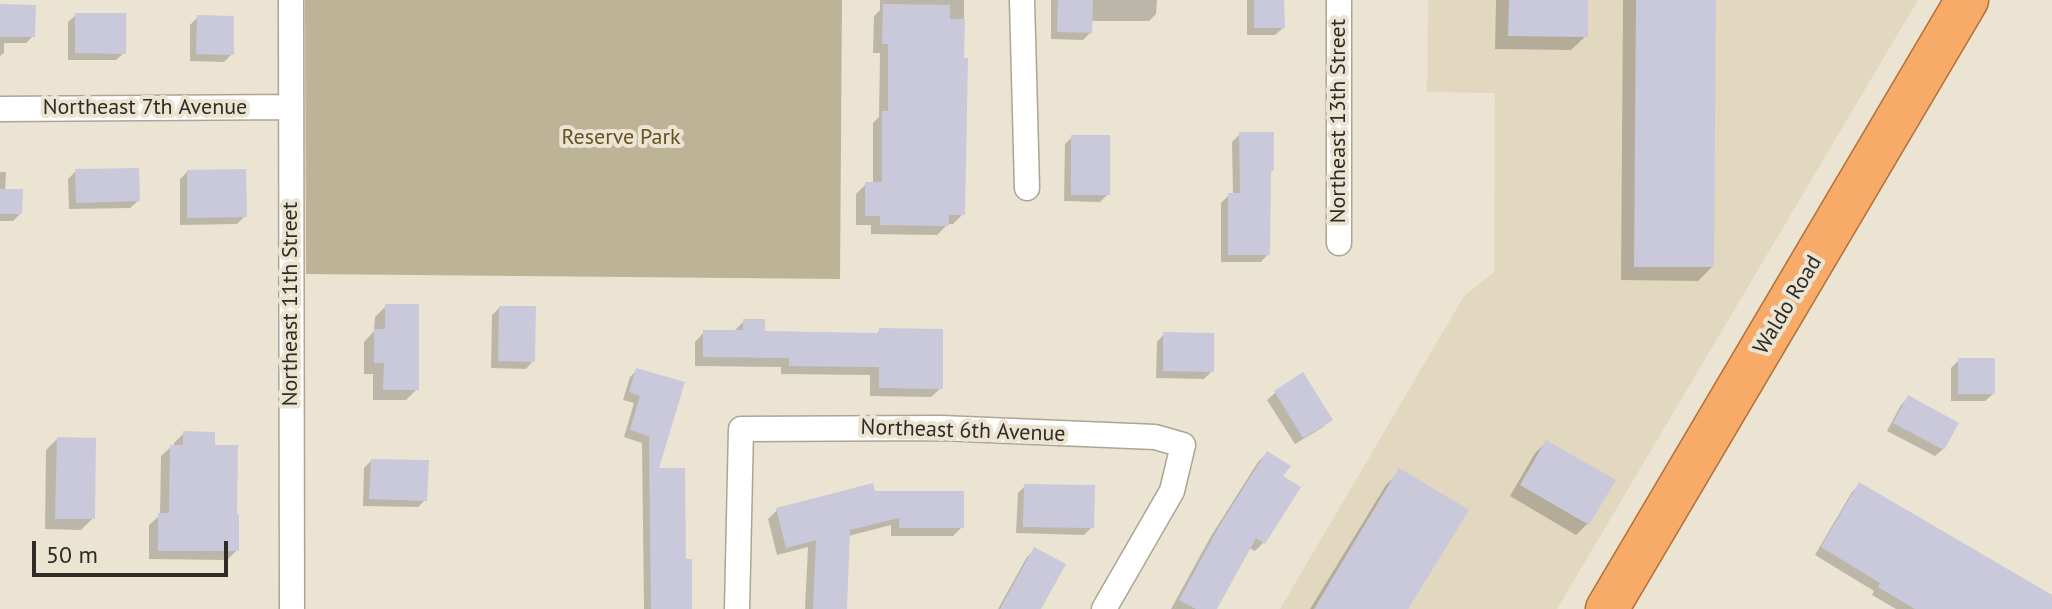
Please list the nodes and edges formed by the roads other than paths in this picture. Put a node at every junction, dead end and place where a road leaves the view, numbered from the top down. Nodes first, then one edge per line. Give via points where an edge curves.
1 (291, 0) edge
2 (1022, 0) edge
3 (1339, 0) edge
4 (1967, 0) edge
5 (290, 107) junction
6 (0, 109) edge
7 (1027, 188) dead end
8 (1339, 243) dead end
9 (292, 609) edge
10 (737, 609) edge
11 (1104, 609) edge
12 (1607, 609) edge

1 - 5 street, Northeast 11th Street
2 - 7 street
3 - 8 street, Northeast 13th Street
4 - 12 highway, Waldo Road
5 - 6 street, Northeast 7th Avenue
5 - 9 street, Northeast 11th Street
10 - 11 street, Northeast 6th Avenue via 741,429 941,428 1155,437 1183,445 1172,491

